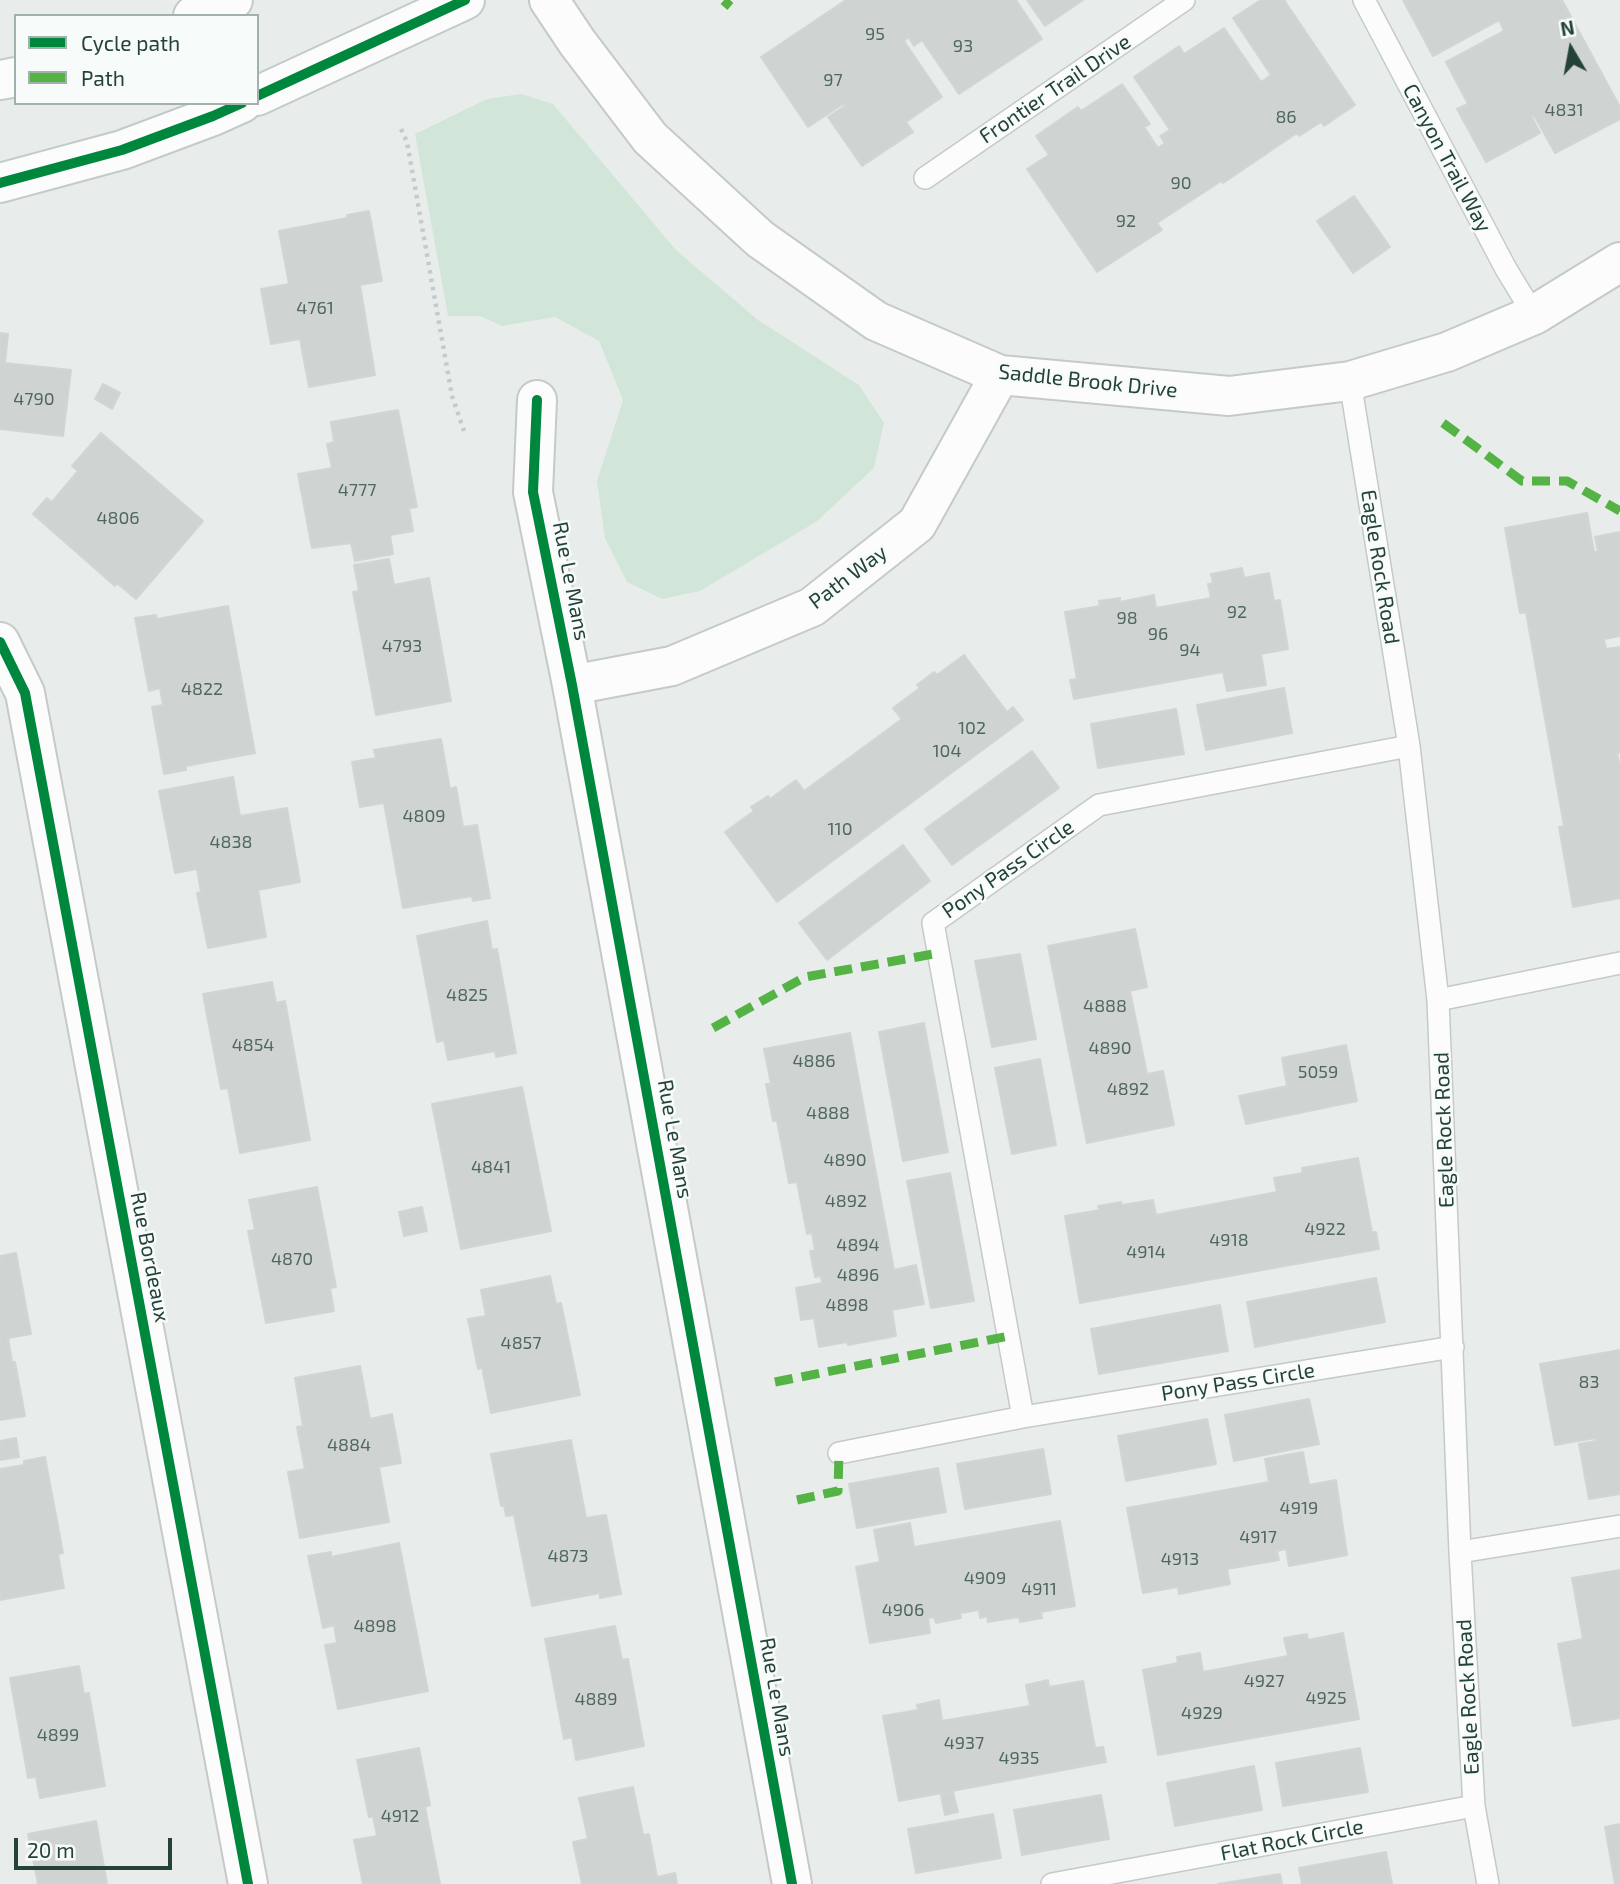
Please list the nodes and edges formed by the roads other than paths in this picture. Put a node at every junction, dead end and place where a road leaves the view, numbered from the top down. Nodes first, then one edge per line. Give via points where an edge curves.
1 (233, 0) edge
2 (465, 0) edge
3 (549, 0) edge
4 (1184, 0) edge
5 (1364, 0) edge
6 (198, 14) edge
7 (259, 95) edge
8 (238, 105) edge
9 (925, 178) dead end
10 (0, 183) edge
11 (1620, 262) edge
12 (1534, 315) junction
13 (1000, 374) junction
14 (1350, 381) junction
15 (537, 400) dead end
16 (0, 642) edge
17 (572, 685) junction
18 (1409, 746) junction
19 (1620, 963) edge
20 (1438, 1000) junction
21 (1453, 1347) junction
22 (1023, 1417) junction
23 (839, 1453) dead end
24 (1620, 1526) edge
25 (1460, 1552) junction
26 (1475, 1806) junction
27 (1111, 1879) edge
28 (247, 1884) edge
29 (792, 1884) edge
30 (1052, 1884) edge
31 (1488, 1884) edge

1 - 6 street
2 - 7 street
3 - 13 street, Saddle Brook Drive via 650,138 760,239 876,321
4 - 9 lane, Frontier Trail Drive
5 - 12 lane, Canyon Trail Way
8 - 10 street via 122,150
11 - 12 street, Saddle Brook Drive
12 - 14 street, Saddle Brook Drive via 1447,352
13 - 14 street, Saddle Brook Drive via 1229,396
13 - 17 street, Path Way via 917,524 812,607 672,666
14 - 18 lane, Eagle Rock Road
15 - 17 street, Rue Le Mans via 533,492
16 - 28 street, Rue Bordeaux via 25,693
17 - 29 street, Rue Le Mans
18 - 20 lane, Eagle Rock Road
18 - 22 lane, Pony Pass Circle via 1099,804 933,923
19 - 20 lane
20 - 21 lane, Eagle Rock Road
21 - 22 lane, Pony Pass Circle
21 - 25 lane, Eagle Rock Road
22 - 23 lane, Pony Pass Circle
24 - 25 lane
25 - 26 lane, Eagle Rock Road
26 - 27 lane, Flat Rock Circle
26 - 31 lane, Eagle Rock Road
27 - 30 lane, Flat Rock Circle

